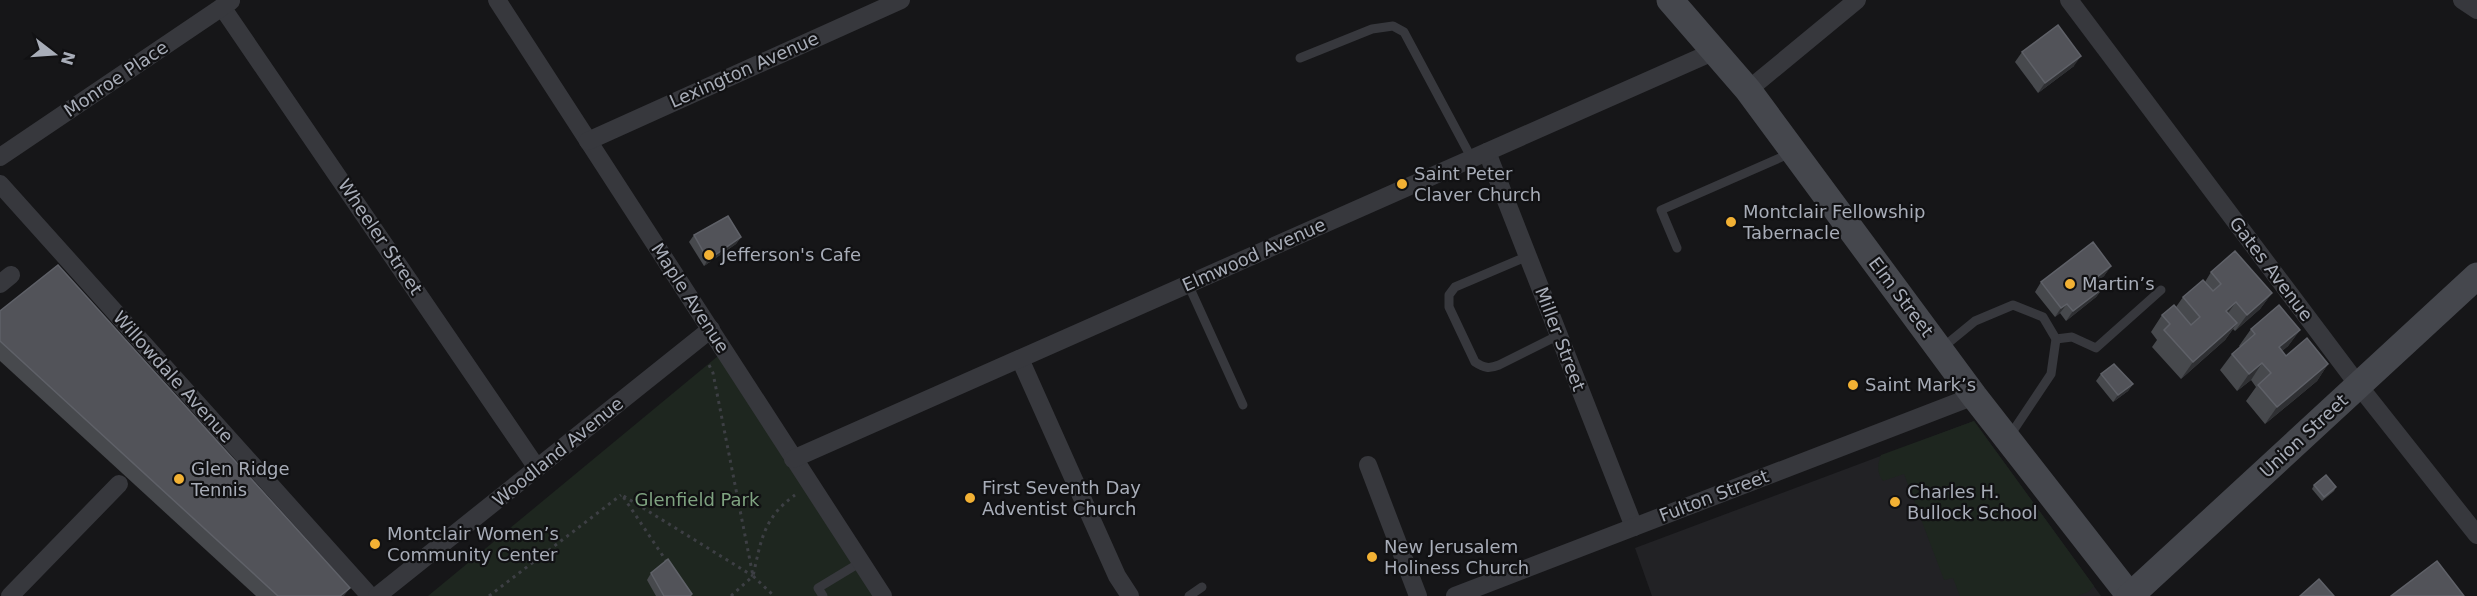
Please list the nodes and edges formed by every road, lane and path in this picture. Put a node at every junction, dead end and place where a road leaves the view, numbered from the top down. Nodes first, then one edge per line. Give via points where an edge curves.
1 (496, 0) edge
2 (901, 0) edge
3 (1670, 0) edge
4 (1857, 0) edge
5 (2069, 0) edge
6 (2462, 0) edge
7 (227, 3) edge
8 (2477, 10) edge
9 (1715, 51) junction
10 (1300, 58) dead end
11 (1748, 90) junction
12 (588, 141) junction
13 (1793, 152) junction
14 (1479, 155) junction
15 (0, 157) edge
16 (0, 184) edge
17 (1677, 248) dead end
18 (1528, 256) junction
19 (2477, 276) edge
20 (1188, 285) junction
21 (2161, 290) dead end
22 (711, 329) junction
23 (1559, 335) junction
24 (2056, 339) junction
25 (1941, 350) junction
26 (1020, 359) junction
27 (709, 365) dead end
28 (2359, 386) junction
29 (1974, 396) junction
30 (1243, 405) dead end
31 (2008, 439) junction
32 (793, 459) junction
33 (1368, 465) dead end
34 (537, 468) junction
35 (119, 484) dead end
36 (622, 495) junction
37 (795, 495) dead end
38 (1634, 527) junction
39 (2477, 535) edge
40 (861, 562) junction
41 (671, 568) edge
42 (753, 576) junction
43 (1202, 587) dead end
44 (10, 596) edge
45 (370, 596) edge
46 (377, 596) edge
47 (489, 596) edge
48 (731, 596) edge
49 (774, 596) edge
50 (823, 596) edge
51 (883, 596) edge
52 (1130, 596) edge
53 (1188, 596) edge
54 (1418, 596) edge
55 (1455, 596) edge
56 (2130, 596) edge

1 - 12 street, Maple Avenue
2 - 12 street, Lexington Avenue
3 - 9 street, Elm Street
4 - 11 street
5 - 28 street, Gates Avenue
6 - 8 street
7 - 15 street, Monroe Place
7 - 34 street, Wheeler Street
9 - 11 street, Elm Street
9 - 14 street, Elmwood Avenue
10 - 14 lane via 1372,29 1393,26 1404,32
11 - 13 street, Elm Street
12 - 22 street, Maple Avenue
13 - 17 lane via 1661,210
13 - 25 street, Elm Street
14 - 18 street, Miller Street
14 - 20 street, Elmwood Avenue
16 - 45 street, Willowdale Avenue
18 - 23 street, Miller Street
18 - 23 lane via 1455,287 1449,296 1449,307 1474,362 1490,369
19 - 28 street, Union Street
20 - 26 street, Elmwood Avenue
20 - 30 lane
21 - 24 lane via 2096,348 2072,337
22 - 32 street, Maple Avenue
22 - 34 street, Woodland Avenue
23 - 38 street, Miller Street
24 - 25 lane via 2043,317 2013,304 1975,321
24 - 31 lane via 2050,374
25 - 29 street, Elm Street
26 - 32 street, Elmwood Avenue
26 - 52 street via 1117,576
27 - 42 path
28 - 39 street, Gates Avenue
28 - 56 street, Union Street
29 - 31 street, Elm Street
29 - 38 street, Fulton Street
31 - 56 street, Elm Street
32 - 40 street, Maple Avenue
33 - 54 street
34 - 46 street, Woodland Avenue
35 - 44 street
36 - 41 path
36 - 42 path
36 - 47 path
37 - 42 path via 764,528
38 - 55 street, Fulton Street
40 - 50 lane via 818,588
40 - 51 street, Maple Avenue
42 - 48 path
42 - 49 path
43 - 53 lane

